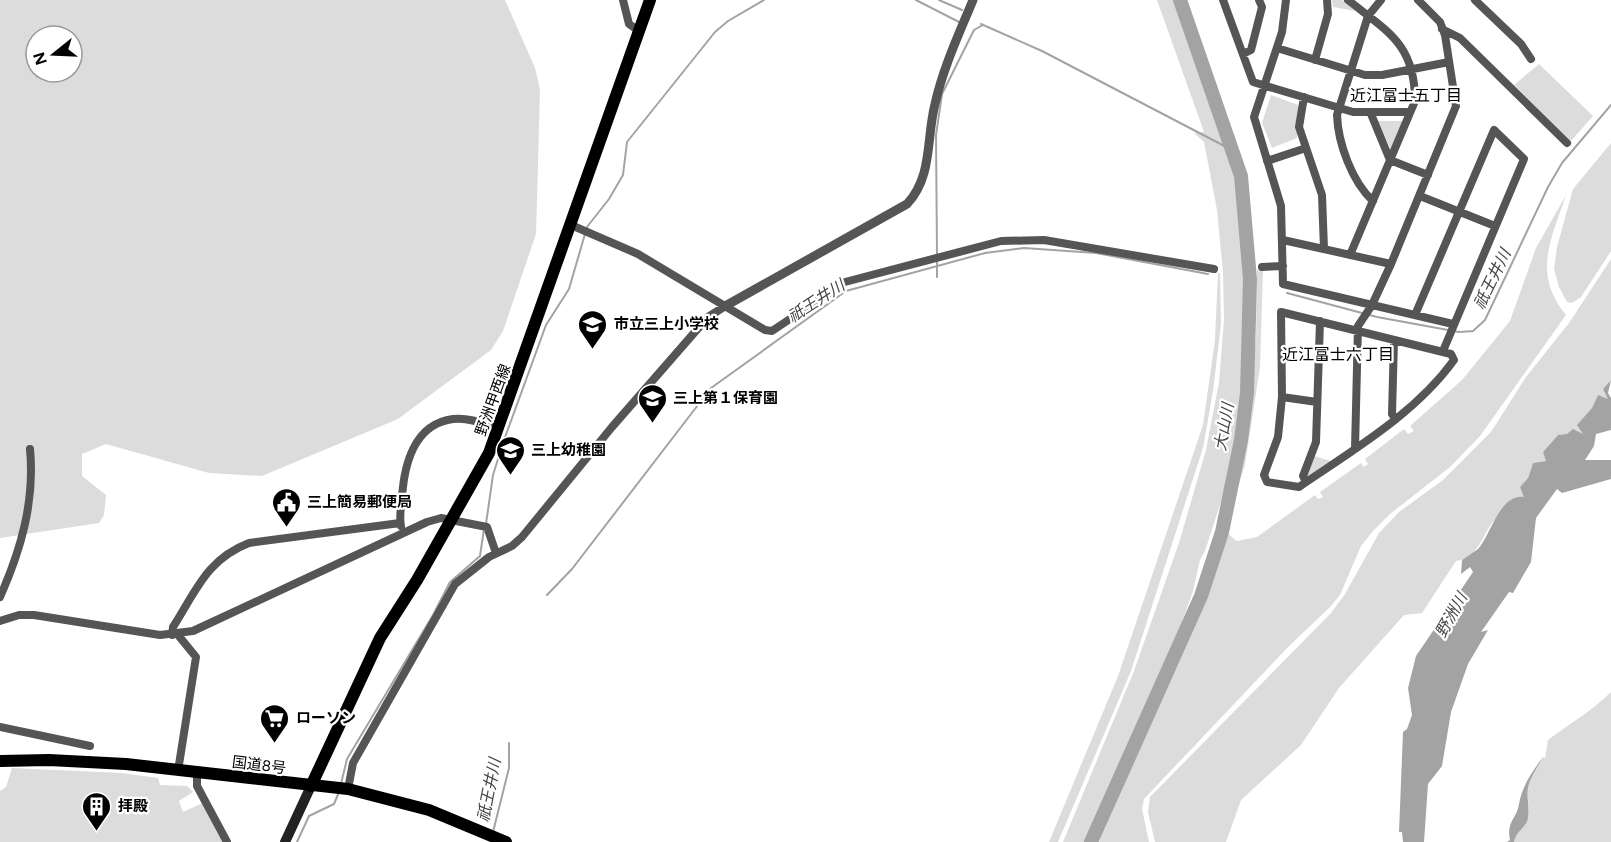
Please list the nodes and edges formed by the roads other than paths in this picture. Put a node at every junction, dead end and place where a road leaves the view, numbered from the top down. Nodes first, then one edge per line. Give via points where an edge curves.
1 (623, 0) edge
2 (650, 0) edge
3 (973, 0) edge
4 (1223, 0) edge
5 (1259, 0) edge
6 (1286, 0) edge
7 (1327, 0) edge
8 (1348, 0) edge
9 (1381, 0) edge
10 (1418, 0) edge
11 (1475, 0) edge
12 (1368, 16) junction
13 (1442, 29) junction
14 (639, 31) junction
15 (1277, 48) junction
16 (1243, 54) junction
17 (1531, 59) dead end
18 (1315, 60) junction
19 (1449, 62) junction
20 (1411, 69) junction
21 (1351, 70) junction
22 (1265, 85) junction
23 (1304, 97) junction
24 (1339, 108) junction
25 (1410, 112) junction
26 (1371, 114) junction
27 (1567, 142) dead end
28 (1306, 148) junction
29 (1390, 160) junction
30 (1267, 161) junction
31 (1428, 175) junction
32 (1420, 196) junction
33 (1373, 201) junction
34 (1459, 212) junction
35 (570, 225) junction
36 (1495, 226) junction
37 (1283, 240) junction
38 (1324, 249) junction
39 (1350, 255) junction
40 (1391, 264) junction
41 (1283, 266) junction
42 (1262, 267) dead end
43 (1214, 269) dead end
44 (727, 305) junction
45 (1372, 305) junction
46 (1415, 315) junction
47 (1320, 321) junction
48 (1454, 324) junction
49 (1358, 331) junction
50 (1394, 340) junction
51 (1443, 351) junction
52 (1282, 397) junction
53 (1317, 402) junction
54 (1395, 419) junction
55 (498, 429) junction
56 (1355, 448) junction
57 (30, 449) dead end
58 (1306, 482) junction
59 (450, 520) junction
60 (400, 523) junction
61 (404, 532) junction
62 (496, 554) junction
63 (0, 597) edge
64 (0, 621) edge
65 (175, 635) junction
66 (0, 727) edge
67 (90, 746) dead end
68 (0, 760) edge
69 (178, 771) junction
70 (197, 773) junction
71 (311, 786) junction
72 (348, 789) junction
73 (227, 842) edge
74 (285, 842) edge
75 (506, 842) edge

1 - 14 street via 629,24
2 - 14 main road, 野洲甲西線
3 - 44 street via 941,81 923,181 915,196
4 - 16 street
5 - 16 street via 1262,7 1251,50
6 - 15 street via 1286,17
7 - 18 street via 1328,14
8 - 12 street
9 - 12 street
10 - 13 street
11 - 17 street via 1521,44
12 - 20 street via 1404,49
12 - 21 street
13 - 19 street
13 - 27 street via 1460,38
14 - 35 main road, 野洲甲西線
15 - 18 street
15 - 22 street
16 - 22 street via 1253,82
18 - 21 street
19 - 20 street
19 - 31 street via 1456,106
20 - 21 street via 1382,75
20 - 25 street via 1415,101
21 - 24 street
22 - 23 street
22 - 30 street via 1254,117
23 - 24 street
23 - 28 street via 1299,118
24 - 26 street
24 - 33 street via 1338,130 1360,190
25 - 26 street
25 - 29 street
26 - 29 street
28 - 30 street
28 - 38 street via 1322,195
29 - 31 street
29 - 33 street
30 - 37 street via 1281,206
31 - 32 street
32 - 34 street
32 - 40 street
33 - 39 street
34 - 36 street
34 - 36 street via 1494,130 1524,159
34 - 46 street
35 - 44 street via 638,254
35 - 55 main road, 野洲甲西線
36 - 48 street
37 - 38 street
37 - 41 street
38 - 39 street
39 - 40 street
40 - 45 street
41 - 42 street
41 - 45 street via 1283,284
43 - 44 street via 1044,240 1001,242 845,282 772,331
44 - 62 street via 708,317 522,537
45 - 46 street
45 - 49 street
46 - 48 street
47 - 49 street
47 - 52 street via 1281,312
47 - 53 street
48 - 51 street
49 - 50 street
49 - 56 street
50 - 51 street
50 - 54 street
51 - 54 street via 1454,360
52 - 53 street
52 - 58 street via 1278,437 1264,475 1267,483 1299,487
53 - 58 street via 1316,442 1303,476
54 - 56 street
55 - 59 main road, 野洲甲西線 via 489,453
55 - 60 street via 470,419 453,419 424,432 406,462
56 - 58 street
57 - 63 street via 32,488 28,514 13,568
59 - 61 street via 441,518
59 - 62 street via 487,527
59 - 71 main road, 野洲甲西線 via 380,638
60 - 61 street
60 - 65 street via 249,543 233,549 208,571 173,627
61 - 65 street via 193,631
62 - 72 street via 455,584 353,763
64 - 65 street via 34,615
65 - 69 street via 196,657
66 - 67 street
68 - 69 main road, 国道8号 via 79,760
69 - 70 main road, 国道8号
70 - 71 main road, 国道8号
70 - 73 street via 197,786
71 - 72 main road, 国道8号
71 - 74 main road
72 - 75 main road, 国道8号 via 405,798

